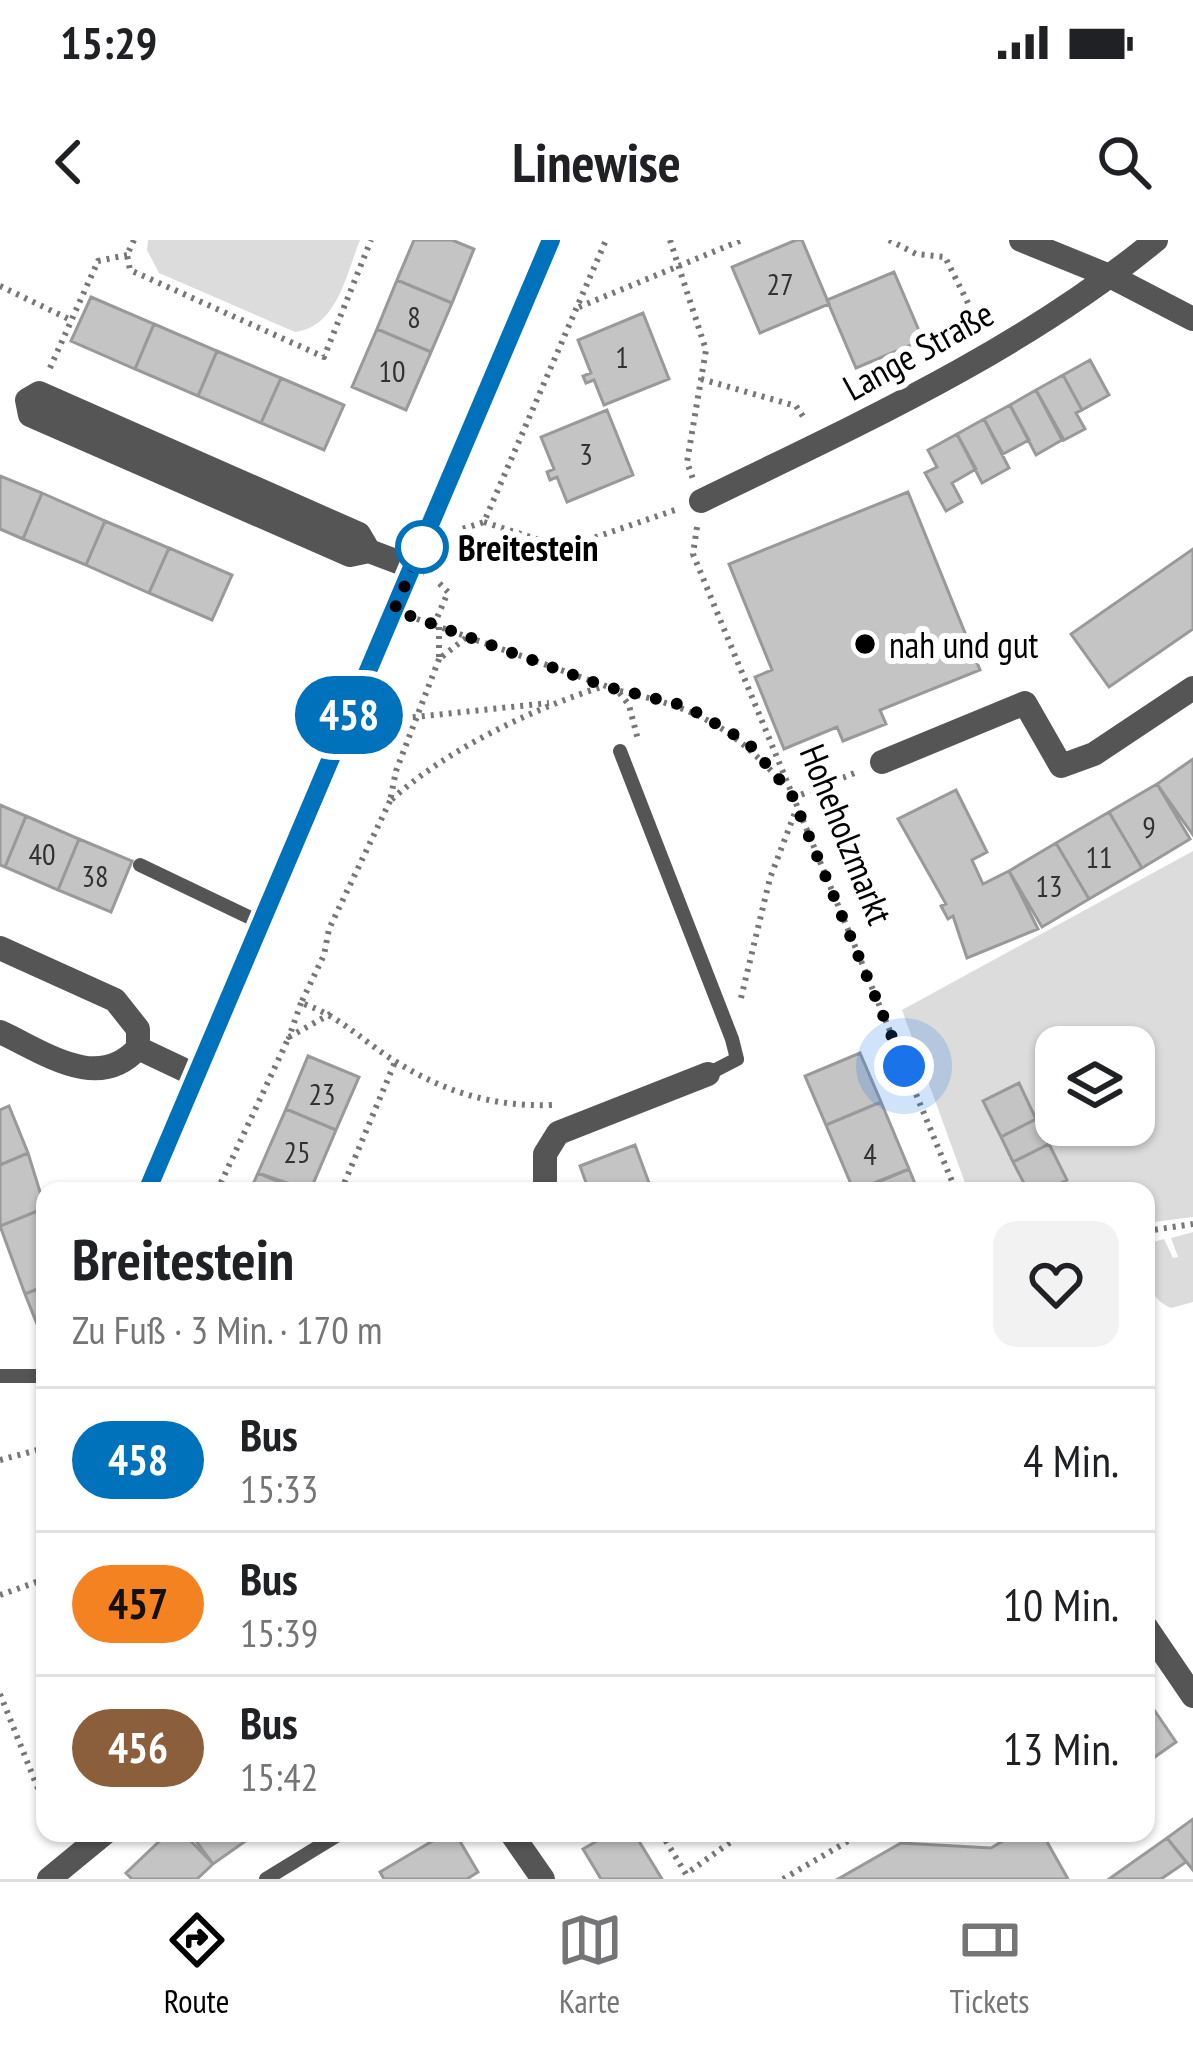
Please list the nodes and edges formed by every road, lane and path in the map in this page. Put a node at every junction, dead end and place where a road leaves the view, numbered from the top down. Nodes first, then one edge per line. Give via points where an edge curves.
1 (134, 240) edge
2 (371, 240) edge
3 (551, 240) edge
4 (606, 240) edge
5 (670, 240) edge
6 (742, 240) edge
7 (889, 240) edge
8 (1021, 240) edge
9 (1156, 240) edge
10 (127, 255) junction
11 (679, 267) junction
12 (1112, 277) junction
13 (0, 286) edge
14 (576, 308) junction
15 (1193, 319) edge
16 (73, 321) junction
17 (990, 352) junction
18 (701, 380) junction
19 (38, 393) joint
20 (820, 443) junction
21 (701, 501) junction
22 (484, 522) junction
23 (454, 547) dead end
24 (445, 565) dead end
25 (414, 568) junction
26 (394, 610) junction
27 (437, 626) junction
28 (467, 637) junction
29 (439, 659) junction
30 (604, 686) junction
31 (1193, 688) edge
32 (617, 690) junction
33 (553, 703) junction
34 (416, 718) junction
35 (346, 724) junction
36 (620, 751) dead end
37 (883, 762) joint
38 (631, 780) junction
39 (794, 799) junction
40 (390, 801) junction
41 (140, 865) dead end
42 (261, 923) junction
43 (0, 948) edge
44 (301, 1003) junction
45 (332, 1013) junction
46 (0, 1032) edge
47 (289, 1037) junction
48 (732, 1039) junction
49 (138, 1048) junction
50 (395, 1062) junction
51 (708, 1074) joint
52 (195, 1075) junction
53 (586, 1122) junction
54 (151, 1182) edge
55 (221, 1182) edge
56 (345, 1182) edge
57 (545, 1182) edge
58 (952, 1182) edge
59 (1193, 1224) edge
60 (1155, 1230) edge
61 (0, 1376) edge
62 (36, 1376) edge
63 (36, 1450) edge
64 (0, 1460) edge
65 (36, 1582) edge
66 (0, 1595) edge
67 (1155, 1640) edge
68 (0, 1694) edge
69 (1193, 1696) edge
70 (36, 1784) edge
71 (94, 1842) edge
72 (326, 1842) edge
73 (517, 1842) edge
74 (666, 1842) edge
75 (730, 1842) edge
76 (847, 1842) edge
77 (49, 1879) edge
78 (266, 1879) edge
79 (542, 1879) edge
80 (783, 1879) edge

1 - 10 path
2 - 10 path via 323,357 130,270
3 - 25 street
4 - 14 path
5 - 11 path, Hoheholzmarkt
6 - 11 path
7 - 17 path via 945,257
8 - 12 street
9 - 12 street, Lange Straße
10 - 16 path via 98,261
11 - 14 path
11 - 18 path, Hoheholzmarkt via 706,350
12 - 15 street
12 - 17 street, Lange Straße
13 - 16 path
14 - 22 path
16 - 19 path
17 - 20 street, Lange Straße
18 - 20 path via 796,406
18 - 21 path, Hoheholzmarkt via 686,461
19 - 25 street via 359,534 369,550
20 - 21 street, Lange Straße
21 - 22 path via 564,548
21 - 39 path, Hoheholzmarkt via 693,554
22 - 23 path via 462,529
24 - 27 path via 437,582 448,592
25 - 26 street
26 - 27 path
26 - 35 street
27 - 28 path
27 - 29 path
28 - 29 path
28 - 30 path
29 - 34 path
30 - 32 path
30 - 33 path
31 - 37 street via 1094,754 1061,766 1025,703
32 - 38 path via 642,754
32 - 39 path via 686,706 748,743
33 - 34 path
33 - 40 path
34 - 35 path
34 - 40 path
35 - 42 street
36 - 38 lane
37 - 39 path
38 - 48 lane
39 - 48 path
39 - 58 path, Hoheholzmarkt
40 - 44 path
41 - 42 lane
42 - 52 street
43 - 49 street via 115,1000 138,1029
44 - 45 path
44 - 47 path
45 - 47 path
45 - 50 path
46 - 49 street via 88,1071 107,1069
47 - 55 path
48 - 51 lane via 736,1059
49 - 52 street
50 - 53 path via 501,1106 573,1103
50 - 56 path
51 - 53 street
52 - 54 street
53 - 57 street via 551,1142
59 - 60 path
61 - 62 lane
63 - 64 path
65 - 66 path
67 - 69 street
68 - 70 path
71 - 77 street
72 - 78 lane
73 - 79 street
74 - 75 path via 686,1874
76 - 80 path

